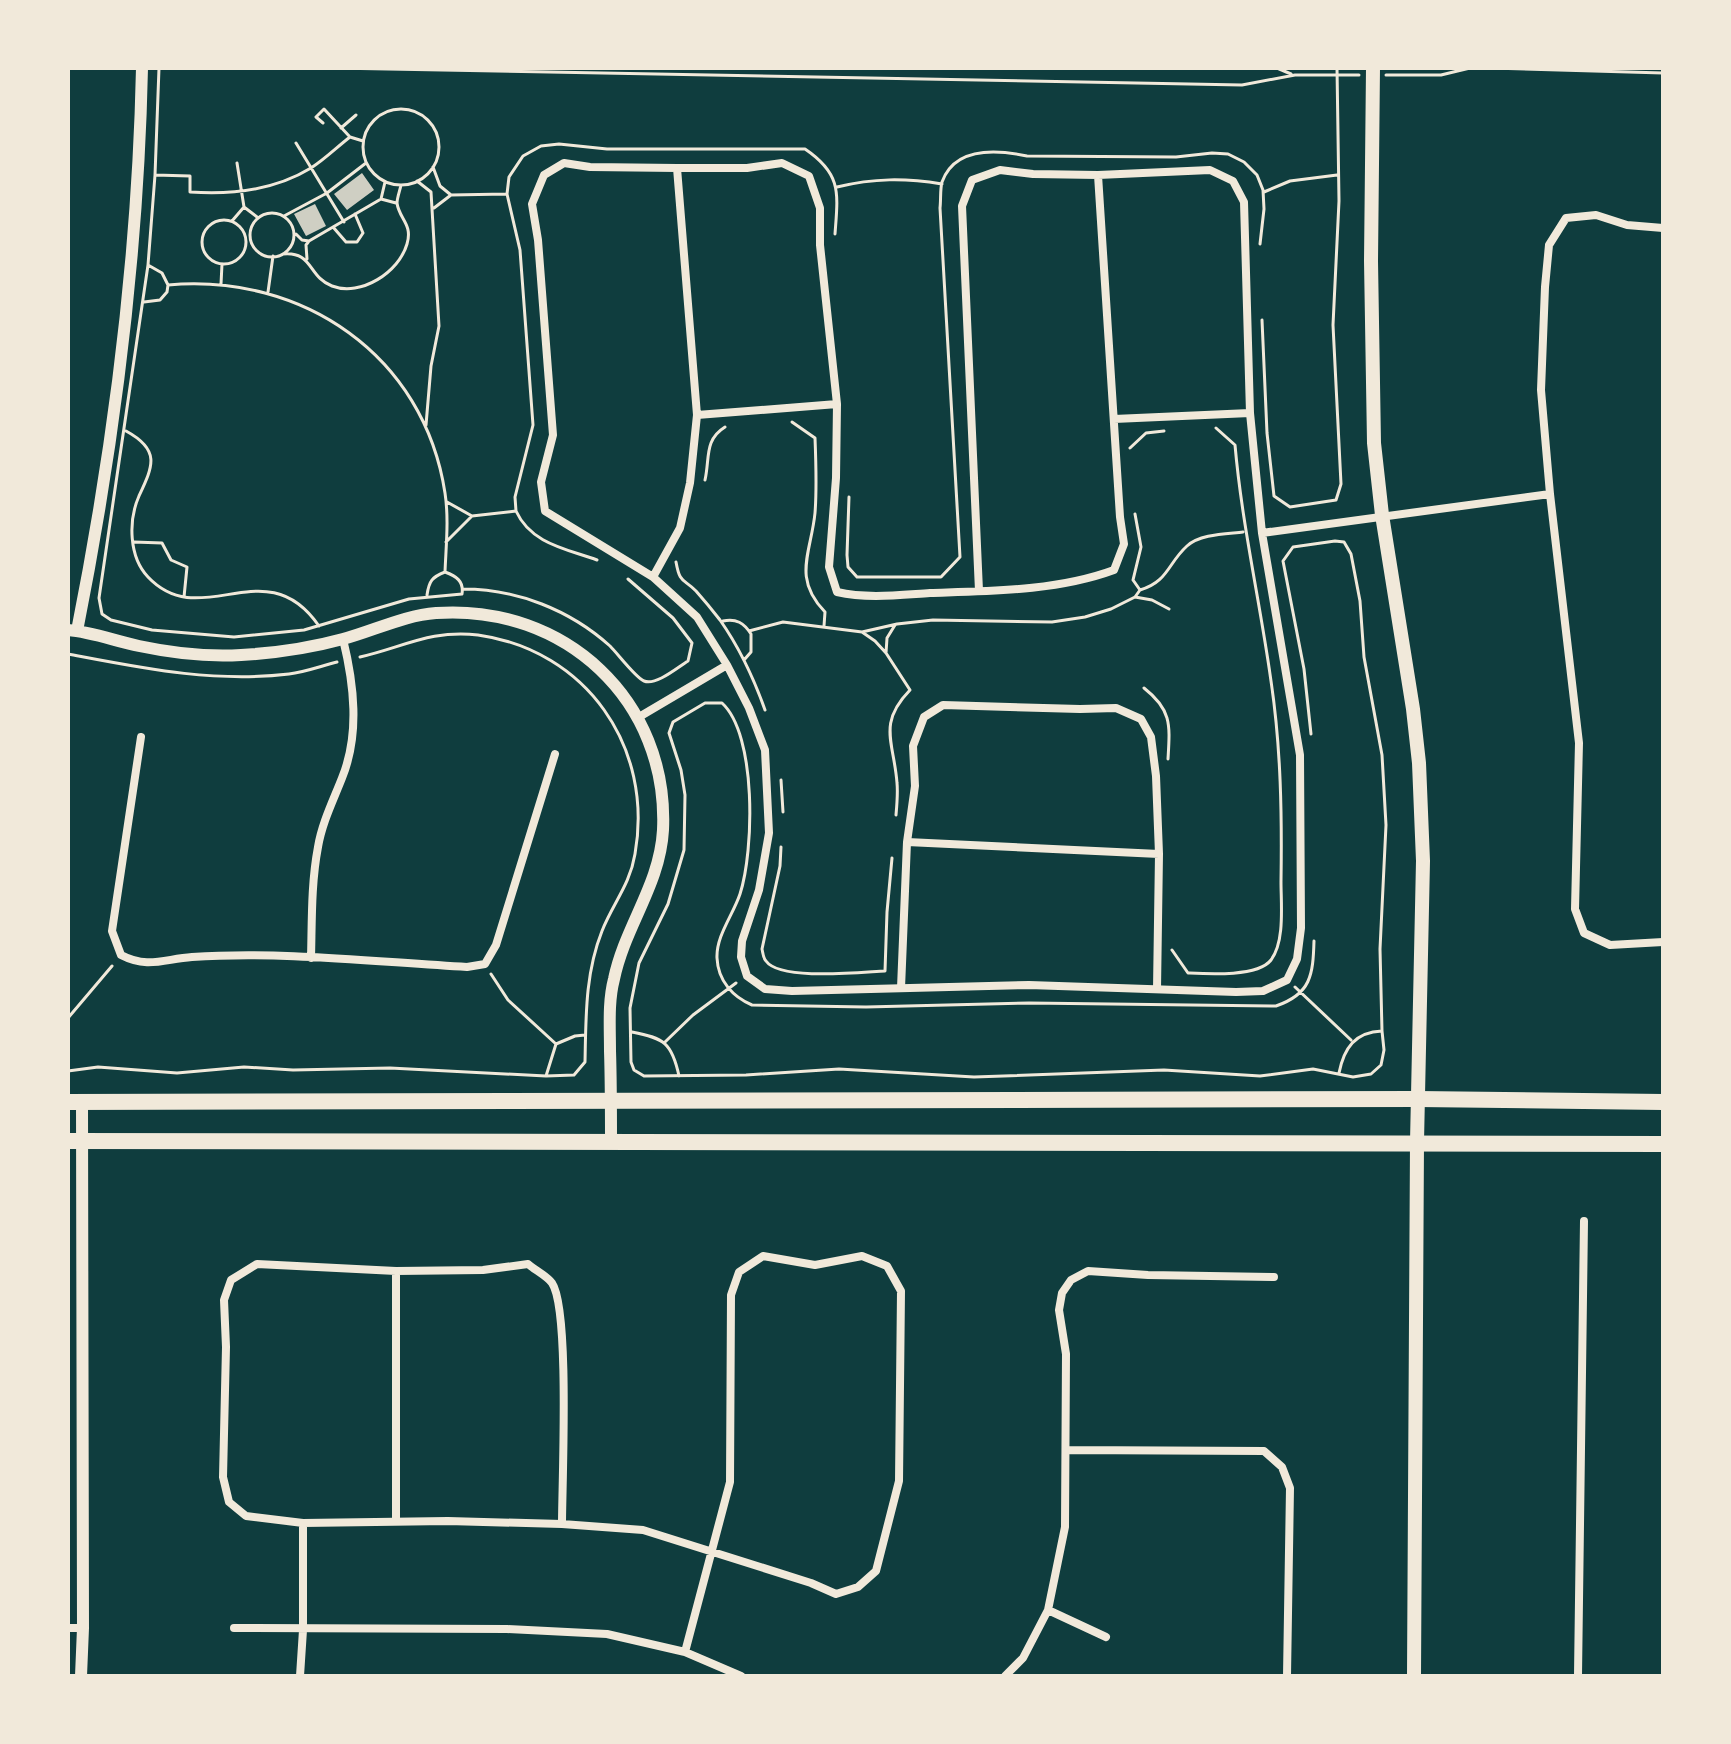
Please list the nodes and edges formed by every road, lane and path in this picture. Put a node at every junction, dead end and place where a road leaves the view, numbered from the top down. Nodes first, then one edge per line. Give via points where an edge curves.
1 (142, 68) edge
2 (159, 68) edge
3 (333, 68) edge
4 (1277, 68) edge
5 (1337, 68) edge
6 (1373, 68) edge
7 (1470, 68) edge
8 (1490, 68) edge
9 (1663, 73) edge
10 (1295, 75) junction
11 (1336, 75) junction
12 (1413, 75) dead end
13 (356, 115) dead end
14 (323, 123) dead end
15 (341, 128) junction
16 (350, 137) junction
17 (363, 141) junction
18 (296, 143) dead end
19 (237, 163) dead end
20 (366, 163) junction
21 (433, 167) junction
22 (311, 168) junction
23 (677, 168) junction
24 (155, 175) junction
25 (1098, 175) junction
26 (1338, 175) junction
27 (417, 181) junction
28 (385, 182) junction
29 (942, 184) junction
30 (401, 185) junction
31 (837, 187) junction
32 (241, 192) junction
33 (1264, 192) junction
34 (327, 193) junction
35 (507, 194) junction
36 (451, 195) junction
37 (381, 199) junction
38 (397, 204) junction
39 (244, 207) junction
40 (434, 208) junction
41 (355, 214) junction
42 (284, 216) junction
43 (258, 218) junction
44 (232, 221) junction
45 (344, 222) junction
46 (333, 227) junction
47 (1663, 228) edge
48 (294, 231) junction
49 (834, 238) dead end
50 (309, 241) junction
51 (1259, 253) dead end
52 (283, 254) junction
53 (273, 256) junction
54 (307, 260) junction
55 (222, 264) junction
56 (148, 265) junction
57 (221, 284) junction
58 (168, 285) junction
59 (268, 292) junction
60 (144, 302) junction
61 (1262, 311) dead end
62 (837, 404) junction
63 (1250, 413) junction
64 (697, 415) junction
65 (1114, 419) junction
66 (781, 423) dead end
67 (732, 426) dead end
68 (1216, 428) dead end
69 (426, 429) junction
70 (125, 431) junction
71 (1172, 431) dead end
72 (1128, 450) dead end
73 (705, 480) dead end
74 (849, 488) dead end
75 (1550, 494) junction
76 (446, 500) junction
77 (1133, 510) dead end
78 (516, 511) junction
79 (1382, 515) junction
80 (472, 516) junction
81 (1244, 532) junction
82 (1262, 533) junction
83 (133, 542) junction
84 (446, 542) junction
85 (679, 553) dead end
86 (599, 561) dead end
87 (445, 572) junction
88 (619, 572) dead end
89 (653, 577) junction
90 (463, 589) junction
91 (1140, 590) junction
92 (979, 591) junction
93 (427, 596) junction
94 (184, 597) junction
95 (1135, 597) junction
96 (1169, 609) dead end
97 (721, 622) junction
98 (895, 625) junction
99 (319, 626) junction
100 (824, 626) junction
101 (72, 630) edge
102 (749, 631) junction
103 (862, 632) junction
104 (343, 639) junction
105 (886, 653) junction
106 (68, 654) edge
107 (348, 660) junction
108 (744, 660) junction
109 (727, 665) junction
110 (1144, 688) dead end
111 (639, 717) junction
112 (769, 723) dead end
113 (141, 737) dead end
114 (1311, 741) dead end
115 (555, 754) dead end
116 (1167, 769) dead end
117 (781, 778) dead end
118 (783, 818) dead end
119 (895, 825) dead end
120 (782, 842) dead end
121 (907, 842) junction
122 (893, 851) dead end
123 (1159, 854) junction
124 (1314, 933) dead end
125 (1172, 937) dead end
126 (1663, 942) edge
127 (121, 955) junction
128 (311, 958) junction
129 (485, 964) junction
130 (747, 976) junction
131 (1287, 980) junction
132 (729, 988) junction
133 (901, 988) junction
134 (1157, 989) junction
135 (1301, 992) junction
136 (68, 1018) edge
137 (1382, 1031) junction
138 (632, 1032) junction
139 (585, 1035) junction
140 (1351, 1041) junction
141 (665, 1042) junction
142 (556, 1044) junction
143 (68, 1071) edge
144 (1339, 1073) junction
145 (546, 1076) junction
146 (679, 1076) junction
147 (1418, 1099) junction
148 (611, 1101) junction
149 (75, 1102) edge
150 (1663, 1102) edge
151 (75, 1141) edge
152 (611, 1142) junction
153 (1417, 1142) junction
154 (1663, 1144) edge
155 (1584, 1221) dead end
156 (396, 1271) junction
157 (1274, 1277) dead end
158 (1066, 1450) junction
159 (396, 1520) junction
160 (303, 1523) junction
161 (562, 1524) junction
162 (711, 1551) junction
163 (1048, 1610) junction
164 (68, 1628) edge
165 (83, 1628) junction
166 (234, 1628) dead end
167 (303, 1630) junction
168 (1106, 1637) dead end
169 (685, 1652) junction
170 (81, 1676) edge
171 (300, 1676) edge
172 (741, 1676) edge
173 (1005, 1676) edge
174 (1287, 1676) edge
175 (1414, 1676) edge
176 (1578, 1676) edge

1 - 101 street via 137,205 120,365 103,494
2 - 24 path
3 - 10 path via 1231,85
4 - 10 path
5 - 11 path
6 - 79 main road via 1371,352
7 - 12 path
8 - 9 path
10 - 11 path
11 - 26 path
13 - 15 path
14 - 15 path via 316,117 324,109
15 - 16 path
16 - 17 path
16 - 22 path
17 - 20 path
17 - 21 path via 367,129 386,112 411,110 423,116 437,136
18 - 22 path
19 - 32 path
20 - 28 path
20 - 34 path
21 - 27 path
21 - 36 path via 440,186
22 - 32 path
22 - 34 path
23 - 62 street via 782,163 809,176 820,208
23 - 64 street
23 - 89 street via 564,163 544,175 532,204 553,435 541,482 545,511
24 - 32 path via 190,176 190,192
24 - 56 path
25 - 63 street via 1210,170 1233,181 1244,202
25 - 65 street
25 - 92 street via 1000,170 972,180 962,206
26 - 33 path via 1290,181
26 - 61 path via 1333,325 1341,484 1336,500 1290,507 1274,496
27 - 30 path
27 - 40 path via 431,192
28 - 30 path
28 - 37 path
29 - 31 path via 907,178
29 - 33 path via 963,158 984,151 1027,156 1212,153 1244,162
29 - 74 path via 960,557 941,577 857,577 848,567
30 - 38 path
31 - 35 path via 821,159 805,149 607,149 559,144 523,156 509,177
31 - 49 path
32 - 39 path
33 - 51 path
34 - 42 path
34 - 45 path
35 - 36 path
35 - 78 path via 520,250 533,425
36 - 40 path
37 - 38 path
37 - 41 path
38 - 54 path via 407,222 408,241 399,261 381,277 361,286 334,287 318,278
39 - 43 path
39 - 44 path
40 - 69 path via 439,326
41 - 45 path
41 - 46 path via 363,233 357,242 346,242
42 - 43 path via 273,212
42 - 48 path
43 - 53 path via 251,231 253,245
44 - 55 path via 244,231 246,245 240,258
44 - 55 path via 210,224 203,237 208,257
45 - 46 path
46 - 50 path
47 - 75 street via 1596,215 1566,218 1549,245 1541,390
48 - 50 path via 297,238
48 - 52 path via 293,244
50 - 54 path
52 - 53 path
52 - 54 path
53 - 59 path
55 - 57 path
56 - 58 path via 162,273
56 - 60 path
57 - 58 path
57 - 59 path
58 - 60 path via 160,300
59 - 69 path via 327,317 369,349 399,382
60 - 70 path
62 - 64 street
62 - 92 street via 829,567 837,592 858,597
63 - 65 street
63 - 82 street
64 - 89 street via 680,528
65 - 92 street via 1124,544 1114,570 1083,581
66 - 100 path via 794,422 815,438 816,504 805,578 825,612
67 - 73 path via 724,427 708,445
68 - 81 path via 1235,445
69 - 76 path
70 - 83 path via 141,439 152,466 134,509
70 - 99 path via 99,598 102,614 140,628 198,636 274,634
71 - 72 path via 1146,433
75 - 79 street
75 - 126 street via 1579,743 1575,909 1584,933 1610,945
76 - 80 path
76 - 84 path
77 - 91 path via 1141,547 1133,580
78 - 80 path
78 - 86 path via 537,538
79 - 82 street
79 - 147 main road via 1419,763 1423,861
80 - 84 path
81 - 91 path via 1197,539 1169,572
81 - 125 path via 1279,745 1278,935 1270,962 1220,974 1188,973 1172,953
82 - 131 street via 1300,755 1301,928 1297,959
83 - 94 path via 145,574 166,592
83 - 94 path via 162,543 171,560 187,567
84 - 87 path
85 - 97 path via 679,575
87 - 90 path via 455,575
87 - 93 path via 429,582
88 - 90 path via 643,589 692,643 688,661 651,683 641,681 578,621 507,592
89 - 109 street via 697,617
90 - 93 path via 462,594
91 - 95 path
93 - 99 path
94 - 99 path via 208,600 245,591 270,592 301,606
95 - 96 path
95 - 98 path via 1085,617 1052,622 933,620
97 - 102 path via 742,622
97 - 108 path
98 - 103 path
98 - 105 path
100 - 102 path via 783,622
100 - 103 path
101 - 104 street via 142,647 204,654 295,650
102 - 108 path via 753,644
103 - 105 path
104 - 107 street
104 - 111 street via 435,613 496,615 554,634 598,667
105 - 119 path via 910,690 896,705 889,724 897,783
106 - 107 path via 204,676 292,673
107 - 128 street via 354,700 352,742 318,845
107 - 139 path via 413,640 477,635 545,656 605,709 633,771 639,827 628,884 594,954
108 - 112 path
109 - 111 street
109 - 130 street via 765,750 769,833 759,890 742,941
110 - 116 path via 1166,711
111 - 148 street via 661,778 663,829 659,865 623,944 613,981
113 - 127 street via 112,931
114 - 137 path via 1304,669 1283,561 1293,547 1344,542 1360,601 1382,755
115 - 129 street via 496,945
117 - 118 path
120 - 122 path via 762,949 775,968 797,972 885,971
121 - 123 street
121 - 123 street via 915,786 913,746 924,717 943,705 1116,708 1141,719 1151,737
121 - 133 street
123 - 134 street
124 - 135 path via 1311,977
127 - 128 street via 136,963 217,956
127 - 136 path
128 - 129 street
129 - 142 path via 508,1000
130 - 132 path
130 - 133 street via 765,989
131 - 134 street via 1263,991
131 - 135 path
132 - 135 path via 752,1005 823,1007 1029,1003 1262,1008 1289,1002
132 - 138 path via 719,971 718,947 741,892 750,793 731,711 722,703 705,703 673,722 669,733 685,795 684,850 668,904 639,963 630,1008
132 - 141 path
133 - 134 street
135 - 140 path
137 - 140 path
137 - 144 path via 1381,1065 1371,1074
138 - 141 path
138 - 146 path via 634,1070 644,1076
139 - 142 path
139 - 145 path via 581,1069 574,1075
140 - 144 path
141 - 146 path
142 - 145 path
143 - 145 path via 390,1068
144 - 146 path via 1313,1069 1260,1076 1164,1070 974,1077 839,1069
147 - 148 main road
147 - 150 main road
147 - 153 main road
148 - 149 main road
148 - 152 street
149 - 151 street
151 - 152 main road
151 - 165 street
152 - 153 main road
153 - 154 main road
153 - 175 main road
155 - 176 street
156 - 159 street
156 - 160 street via 257,1264 231,1280 224,1300 223,1477 229,1502 246,1516
156 - 161 street via 528,1264 552,1283 562,1344
157 - 158 street via 1088,1271 1071,1280 1059,1310 1066,1354
158 - 163 street via 1065,1527
158 - 174 street via 1264,1451 1282,1467 1290,1488
159 - 160 street
159 - 161 street
160 - 167 street
161 - 162 street via 643,1530
162 - 162 street via 730,1482 731,1295 739,1272 763,1256 815,1265 862,1256 887,1266 901,1291 899,1481 876,1571 858,1587 836,1594
162 - 169 street
163 - 168 street
163 - 173 street via 1023,1658
164 - 165 street
165 - 170 street
166 - 167 street
167 - 169 street via 607,1634
167 - 171 street
169 - 172 street

